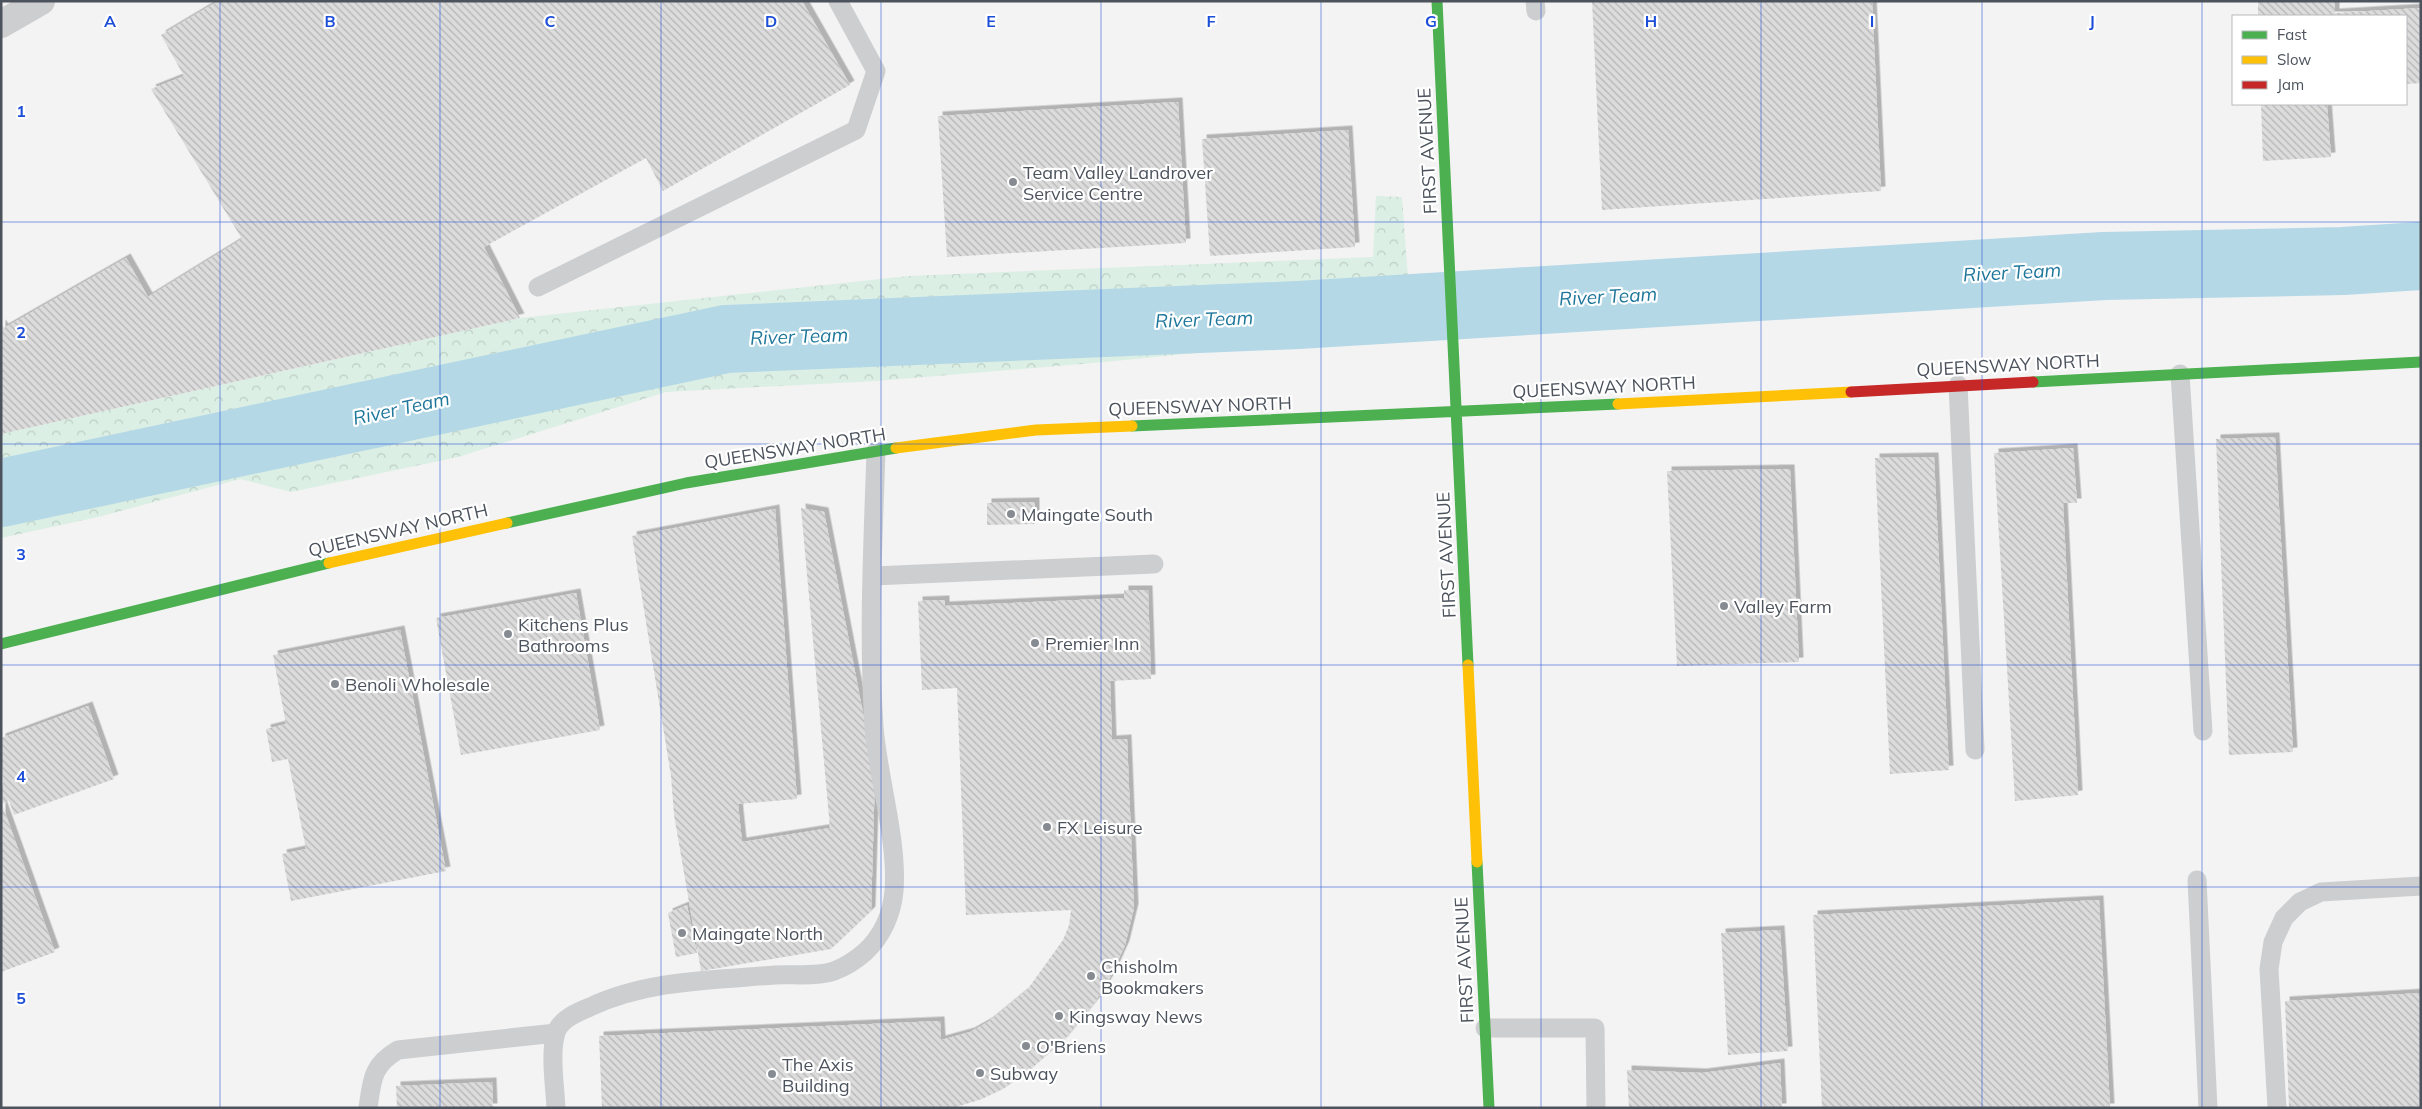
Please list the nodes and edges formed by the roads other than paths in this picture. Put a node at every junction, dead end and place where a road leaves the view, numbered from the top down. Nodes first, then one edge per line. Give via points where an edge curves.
1 (41, 1) edge
2 (838, 1) edge
3 (1437, 1) edge
4 (1, 24) edge
5 (538, 287) dead end
6 (2421, 362) edge
7 (2180, 374) junction
8 (1958, 385) junction
9 (1456, 412) junction
10 (876, 451) junction
11 (1154, 564) dead end
12 (873, 576) junction
13 (1, 644) edge
14 (2203, 730) dead end
15 (1975, 750) dead end
16 (2197, 880) dead end
17 (2421, 886) edge
18 (1485, 1028) junction
19 (556, 1032) junction
20 (368, 1108) edge
21 (556, 1108) edge
22 (1489, 1108) edge
23 (1596, 1108) edge
24 (2208, 1108) edge
25 (2277, 1108) edge

1 - 4 street
2 - 5 lane via 876,72 856,130
3 - 9 street, FIRST AVENUE
6 - 7 street, QUEENSWAY NORTH
7 - 8 street, QUEENSWAY NORTH
7 - 14 lane
8 - 9 street, QUEENSWAY NORTH
8 - 15 lane
9 - 10 street, QUEENSWAY NORTH via 1036,430
9 - 18 street, FIRST AVENUE
10 - 12 lane
10 - 13 street, QUEENSWAY NORTH via 686,483 313,567
11 - 12 lane
12 - 19 lane via 870,641 875,735 894,890 891,912 880,934 866,951 834,972 696,981 635,990 576,1013
16 - 24 lane
17 - 25 lane via 2321,892 2300,902 2284,918 2273,942 2270,970
18 - 22 street, FIRST AVENUE
18 - 23 lane via 1595,1028
19 - 20 lane via 398,1050 378,1065 372,1079
19 - 21 lane

